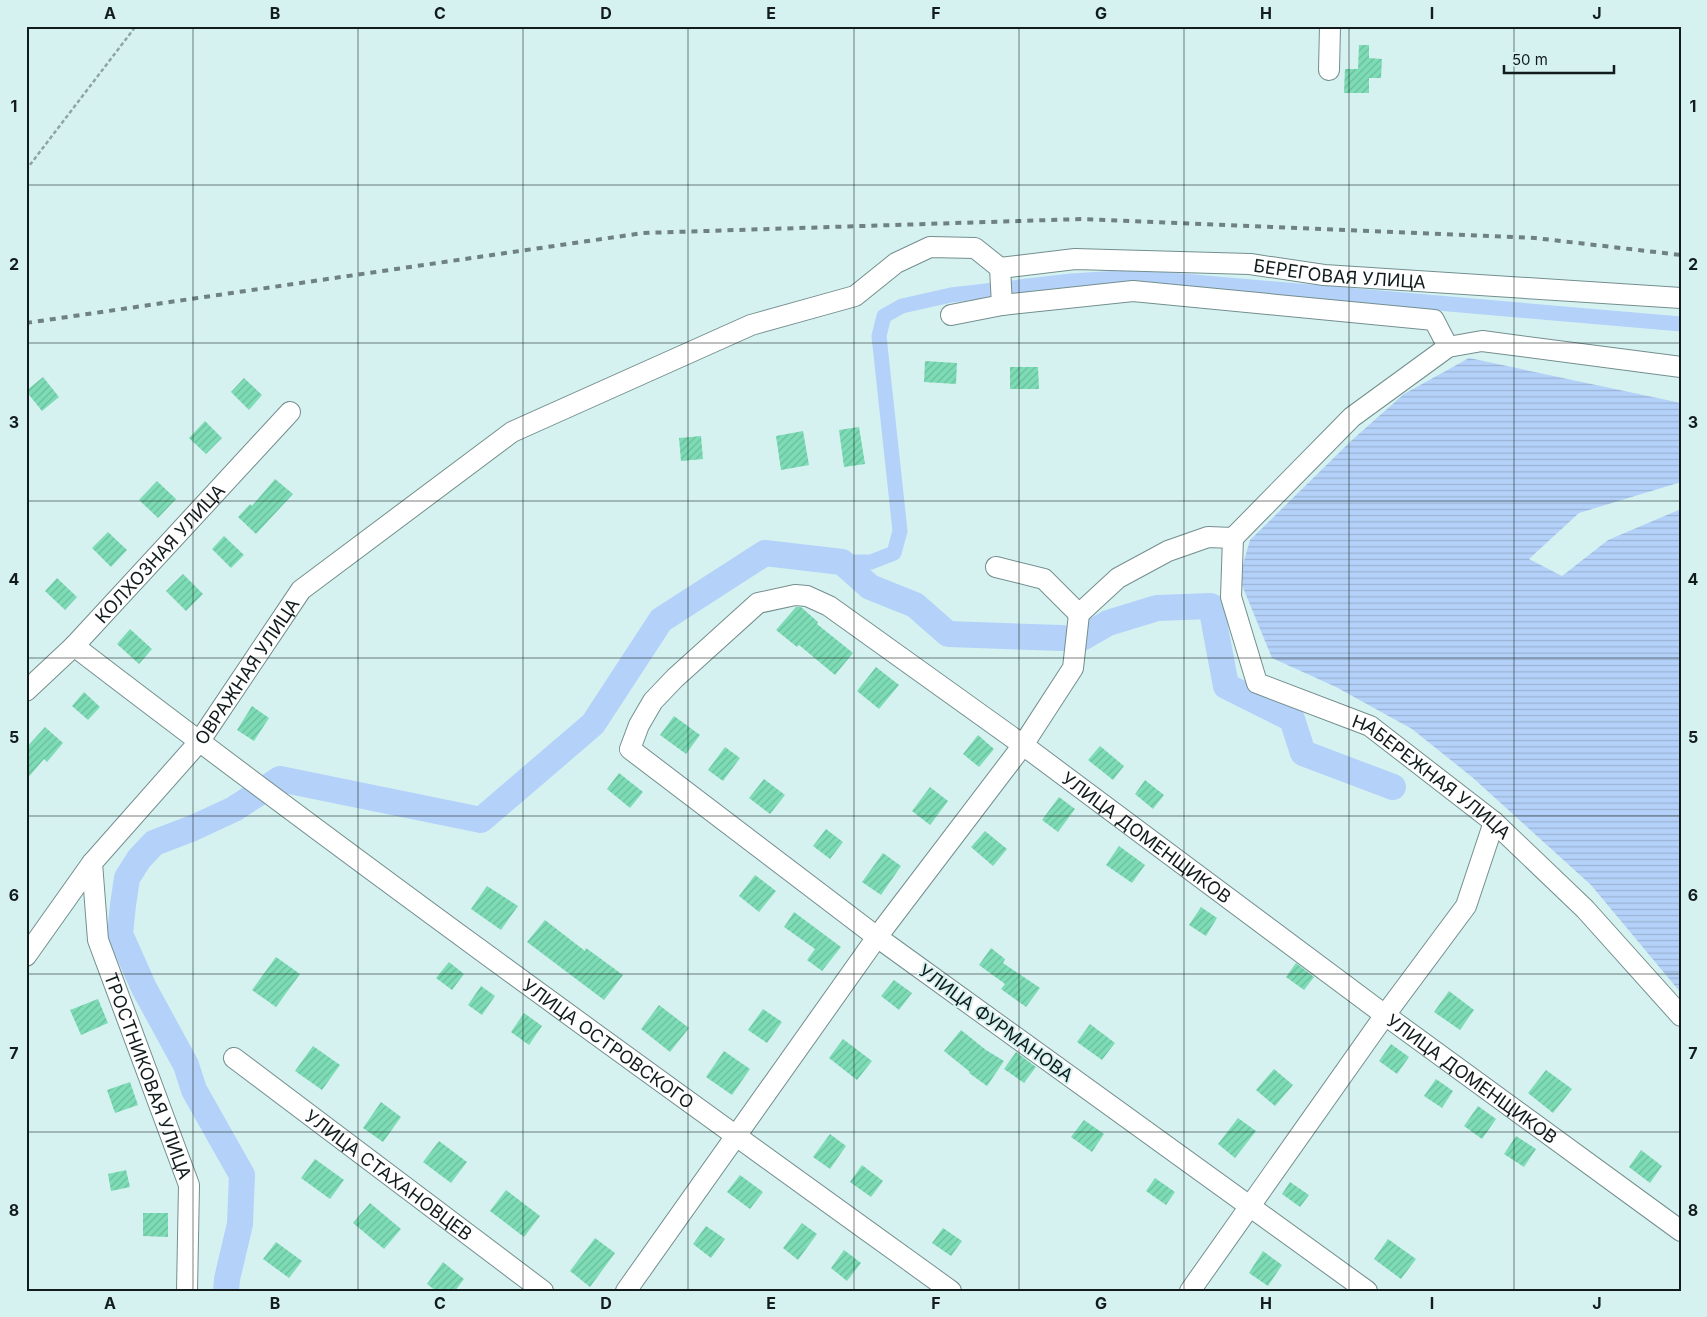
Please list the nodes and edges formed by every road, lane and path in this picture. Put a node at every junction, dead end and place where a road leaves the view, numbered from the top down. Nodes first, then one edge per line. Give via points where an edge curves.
1 (136, 26) edge
2 (1330, 26) edge
3 (1329, 70) dead end
4 (26, 170) edge
5 (1000, 268) junction
6 (1681, 298) edge
7 (1002, 305) junction
8 (951, 315) dead end
9 (1448, 347) junction
10 (1681, 367) edge
11 (290, 412) dead end
12 (1233, 538) junction
13 (996, 567) dead end
14 (1079, 614) junction
15 (74, 646) junction
16 (26, 691) edge
17 (199, 742) junction
18 (1023, 745) junction
19 (630, 749) joint
20 (1494, 822) junction
21 (92, 863) junction
22 (878, 937) junction
23 (26, 956) edge
24 (1385, 1015) junction
25 (1681, 1016) edge
26 (234, 1058) dead end
27 (736, 1136) junction
28 (1250, 1205) junction
29 (1681, 1231) edge
30 (186, 1291) edge
31 (543, 1291) edge
32 (626, 1291) edge
33 (952, 1291) edge
34 (1190, 1291) edge
35 (1367, 1291) edge

1 - 4 path
2 - 3 street
5 - 6 street, БЕРЕГОВАЯ УЛИЦА via 1075,258 1250,264 1324,275
5 - 7 street
5 - 17 street, ОВРАЖНАЯ УЛИЦА via 975,248 930,247 896,263 855,296 751,325 512,432 301,590
7 - 8 street
7 - 9 street via 1133,291 1434,320
9 - 10 street via 1482,341
9 - 12 street via 1352,417
11 - 15 street, КОЛХОЗНАЯ УЛИЦА
12 - 14 street via 1208,537 1168,552 1118,578
12 - 20 street, НАБЕРЕЖНАЯ УЛИЦА via 1231,597 1256,683 1370,726
13 - 14 street via 1044,579
14 - 18 street via 1073,668
15 - 16 street, КОЛХОЗНАЯ УЛИЦА
15 - 17 street, УЛИЦА ОСТРОВСКОГО
17 - 21 street, ОВРАЖНАЯ УЛИЦА
17 - 27 street, УЛИЦА ОСТРОВСКОГО
18 - 19 street, УЛИЦА ДОМЕНЩИКОВ via 829,606 807,596 795,595 758,603 675,678 653,701
18 - 22 street
18 - 24 street, УЛИЦА ДОМЕНЩИКОВ
19 - 22 street, УЛИЦА ФУРМАНОВА
20 - 24 street via 1466,906
20 - 25 street, НАБЕРЕЖНАЯ УЛИЦА via 1585,909
21 - 23 street, ОВРАЖНАЯ УЛИЦА
21 - 30 street, ТРОСТНИКОВАЯ УЛИЦА via 98,940 188,1185
22 - 27 street
22 - 28 street, УЛИЦА ФУРМАНОВА
24 - 28 street
24 - 29 street, УЛИЦА ДОМЕНЩИКОВ
26 - 31 street, УЛИЦА СТАХАНОВЦЕВ
27 - 32 street
27 - 33 street, УЛИЦА ОСТРОВСКОГО
28 - 34 street
28 - 35 street, УЛИЦА ФУРМАНОВА

